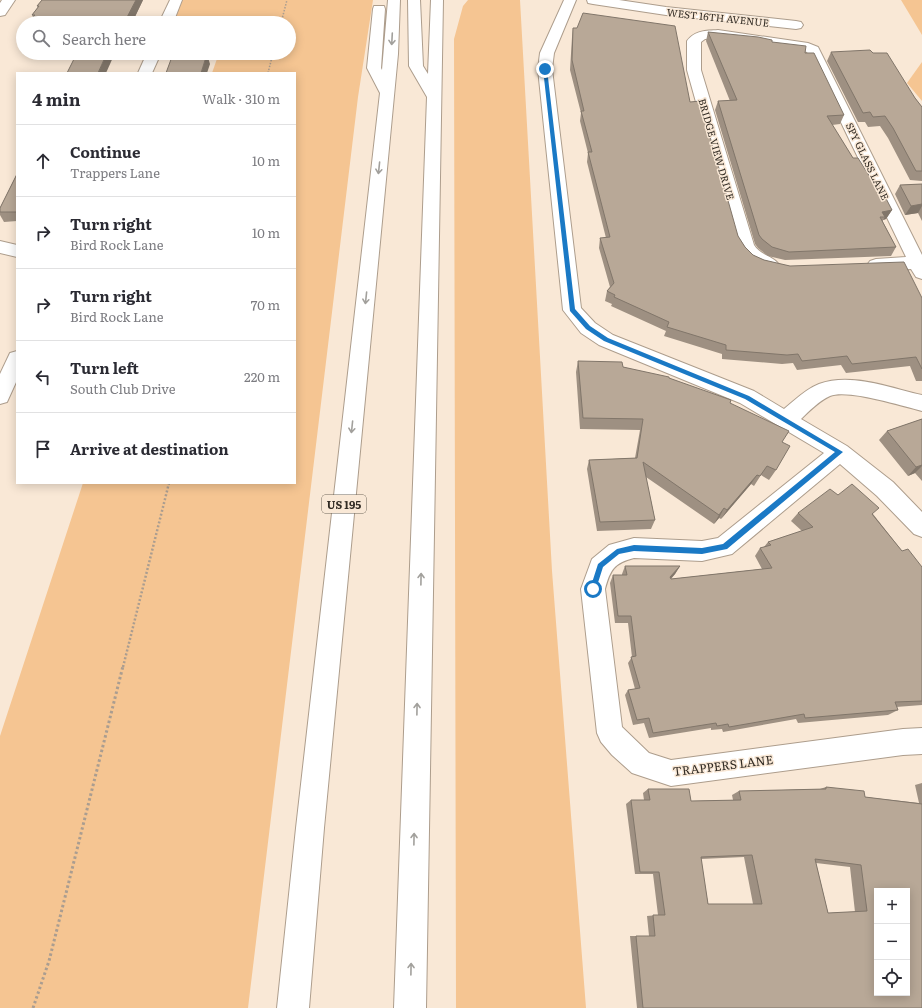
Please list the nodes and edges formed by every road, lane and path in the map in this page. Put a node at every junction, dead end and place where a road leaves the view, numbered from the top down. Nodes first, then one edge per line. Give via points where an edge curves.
1 (9, 0) edge
2 (176, 0) edge
3 (286, 0) edge
4 (381, 0) edge
5 (394, 0) edge
6 (414, 0) edge
7 (437, 0) edge
8 (570, 0) edge
9 (593, 0) edge
10 (0, 12) edge
11 (169, 16) edge
12 (283, 16) edge
13 (796, 25) dead end
14 (813, 50) joint
15 (151, 60) edge
16 (271, 60) edge
17 (145, 72) edge
18 (268, 72) edge
19 (387, 93) junction
20 (434, 96) junction
21 (0, 247) edge
22 (16, 251) edge
23 (862, 265) edge
24 (785, 268) edge
25 (919, 268) edge
26 (16, 360) edge
27 (0, 396) edge
28 (922, 402) edge
29 (785, 420) junction
30 (840, 452) junction
31 (169, 484) edge
32 (922, 527) edge
33 (922, 742) edge
34 (33, 1008) edge
35 (293, 1008) edge
36 (410, 1008) edge

1 - 10 main road
2 - 11 main road
3 - 12 path
4 - 19 main road via 374,68
5 -> 19 main road, US 195
6 - 20 main road via 416,66
7 - 20 main road
8 - 29 main road via 547,52 545,69 572,310 588,328 606,340 747,397
9 - 13 main road, WEST 16TH AVENUE
14 - 24 main road, BRIDGE VIEW DRIVE via 808,47 718,34 701,35 694,41 694,70 745,245 758,261
14 - 25 main road, SPY GLASS LANE via 888,187
15 - 17 main road
16 - 18 path
19 -> 35 main road, US 195
36 -> 20 main road
21 - 22 main road
23 - 25 main road
26 - 27 main road
28 - 29 main road via 855,388 835,387 824,390
29 - 30 main road
30 - 32 main road via 885,489
30 - 33 main road, TRAPPERS LANE via 724,546 702,551 634,548 617,552 600,566 593,589 610,732 621,746 642,764 671,773 903,742
31 - 34 path via 49,961

